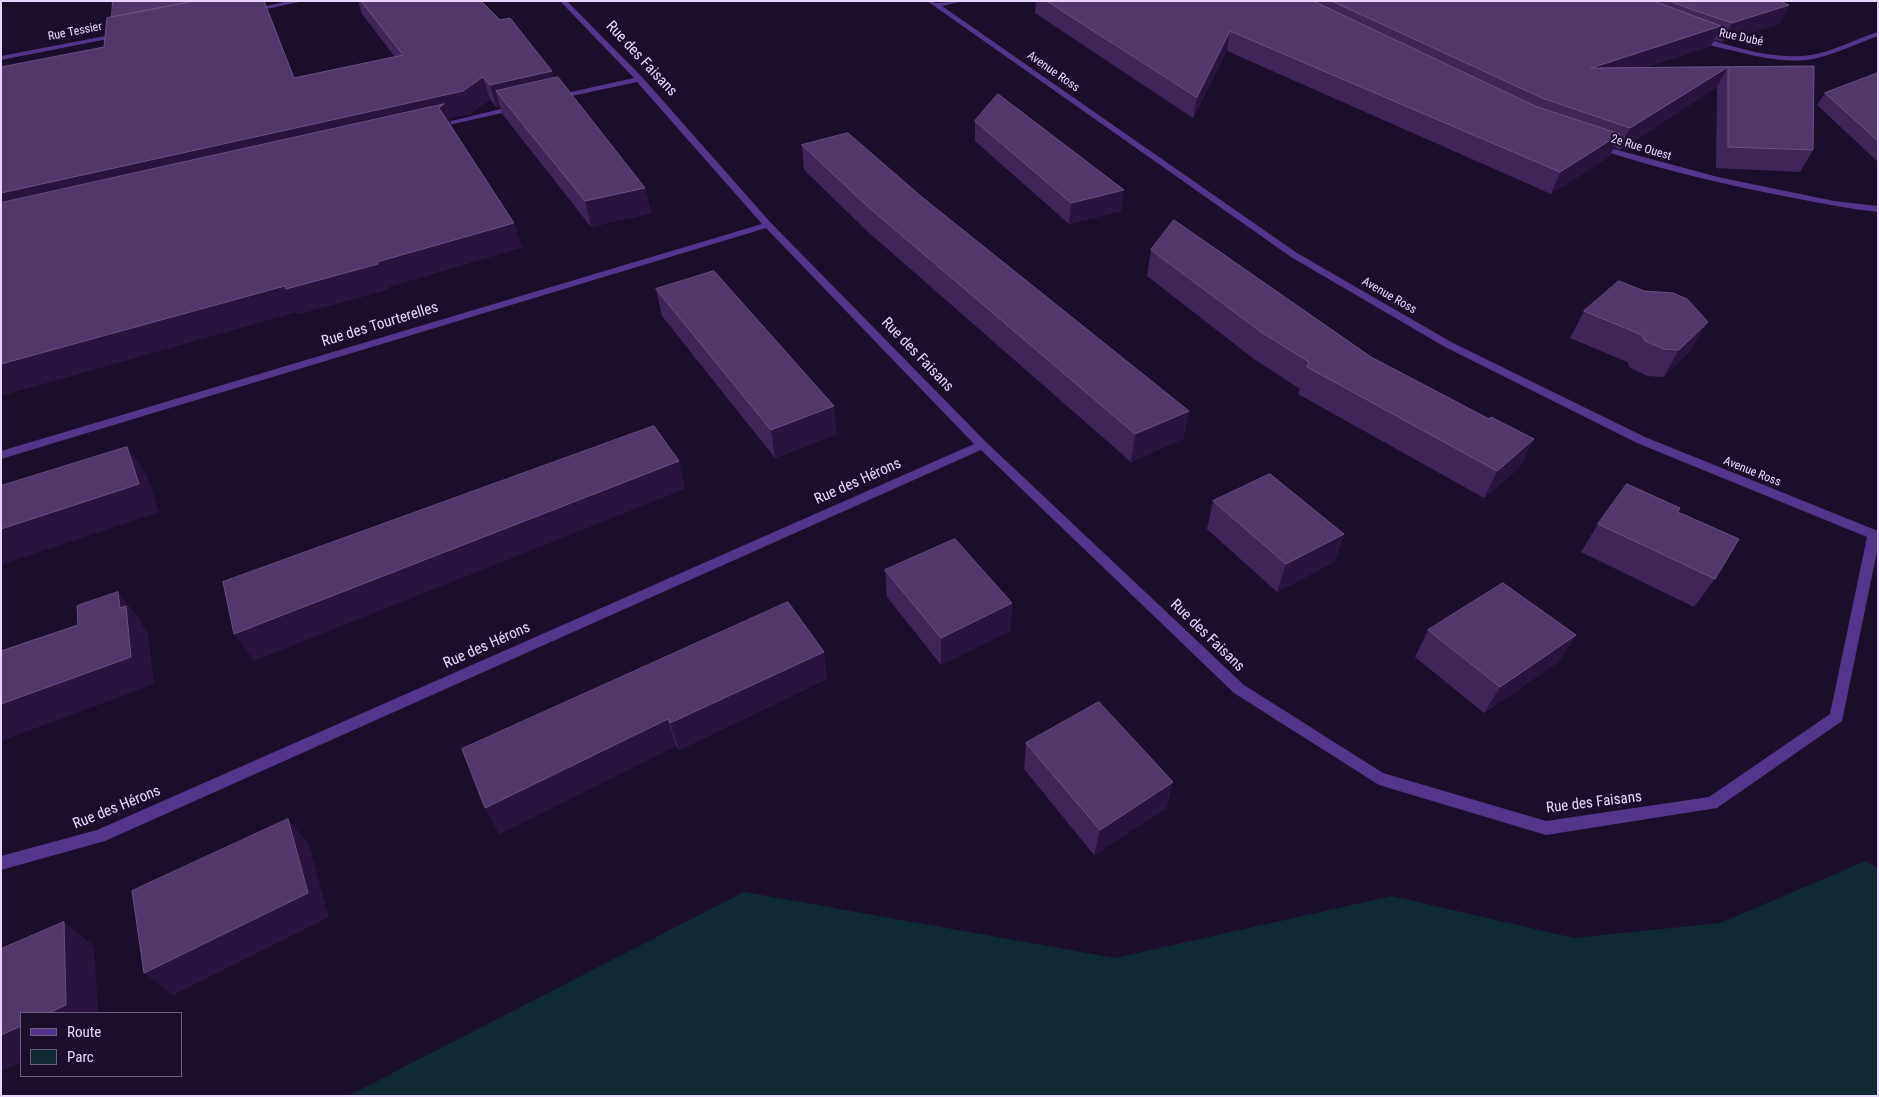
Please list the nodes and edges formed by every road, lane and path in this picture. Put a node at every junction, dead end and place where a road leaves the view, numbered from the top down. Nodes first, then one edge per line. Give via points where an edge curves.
1 (301, 1) edge
2 (563, 1) edge
3 (961, 1) edge
4 (934, 3) edge
5 (243, 12) edge
6 (127, 34) edge
7 (1687, 34) edge
8 (1878, 34) edge
9 (1, 58) edge
10 (639, 79) junction
11 (543, 102) edge
12 (523, 106) edge
13 (427, 128) edge
14 (1594, 145) edge
15 (1878, 209) edge
16 (768, 225) junction
17 (982, 445) junction
18 (1, 455) edge
19 (1876, 535) edge
20 (1, 863) edge

1 - 5 street
2 - 10 street, Rue des Faisans
3 - 4 street
4 - 19 street, Avenue Ross via 1294,256 1449,345 1641,440
6 - 9 street, Rue Tessier
7 - 8 street, Rue Dubé via 1715,45 1778,57 1811,57
10 - 11 street
10 - 16 street, Rue des Faisans
12 - 13 street
14 - 15 street, 2e Rue Ouest via 1648,164 1858,208
16 - 17 street, Rue des Faisans
16 - 18 street, Rue des Tourterelles
17 - 19 street, Rue des Faisans via 1239,689 1379,778 1546,828 1712,803 1837,717
17 - 20 street, Rue des Hérons via 99,836

